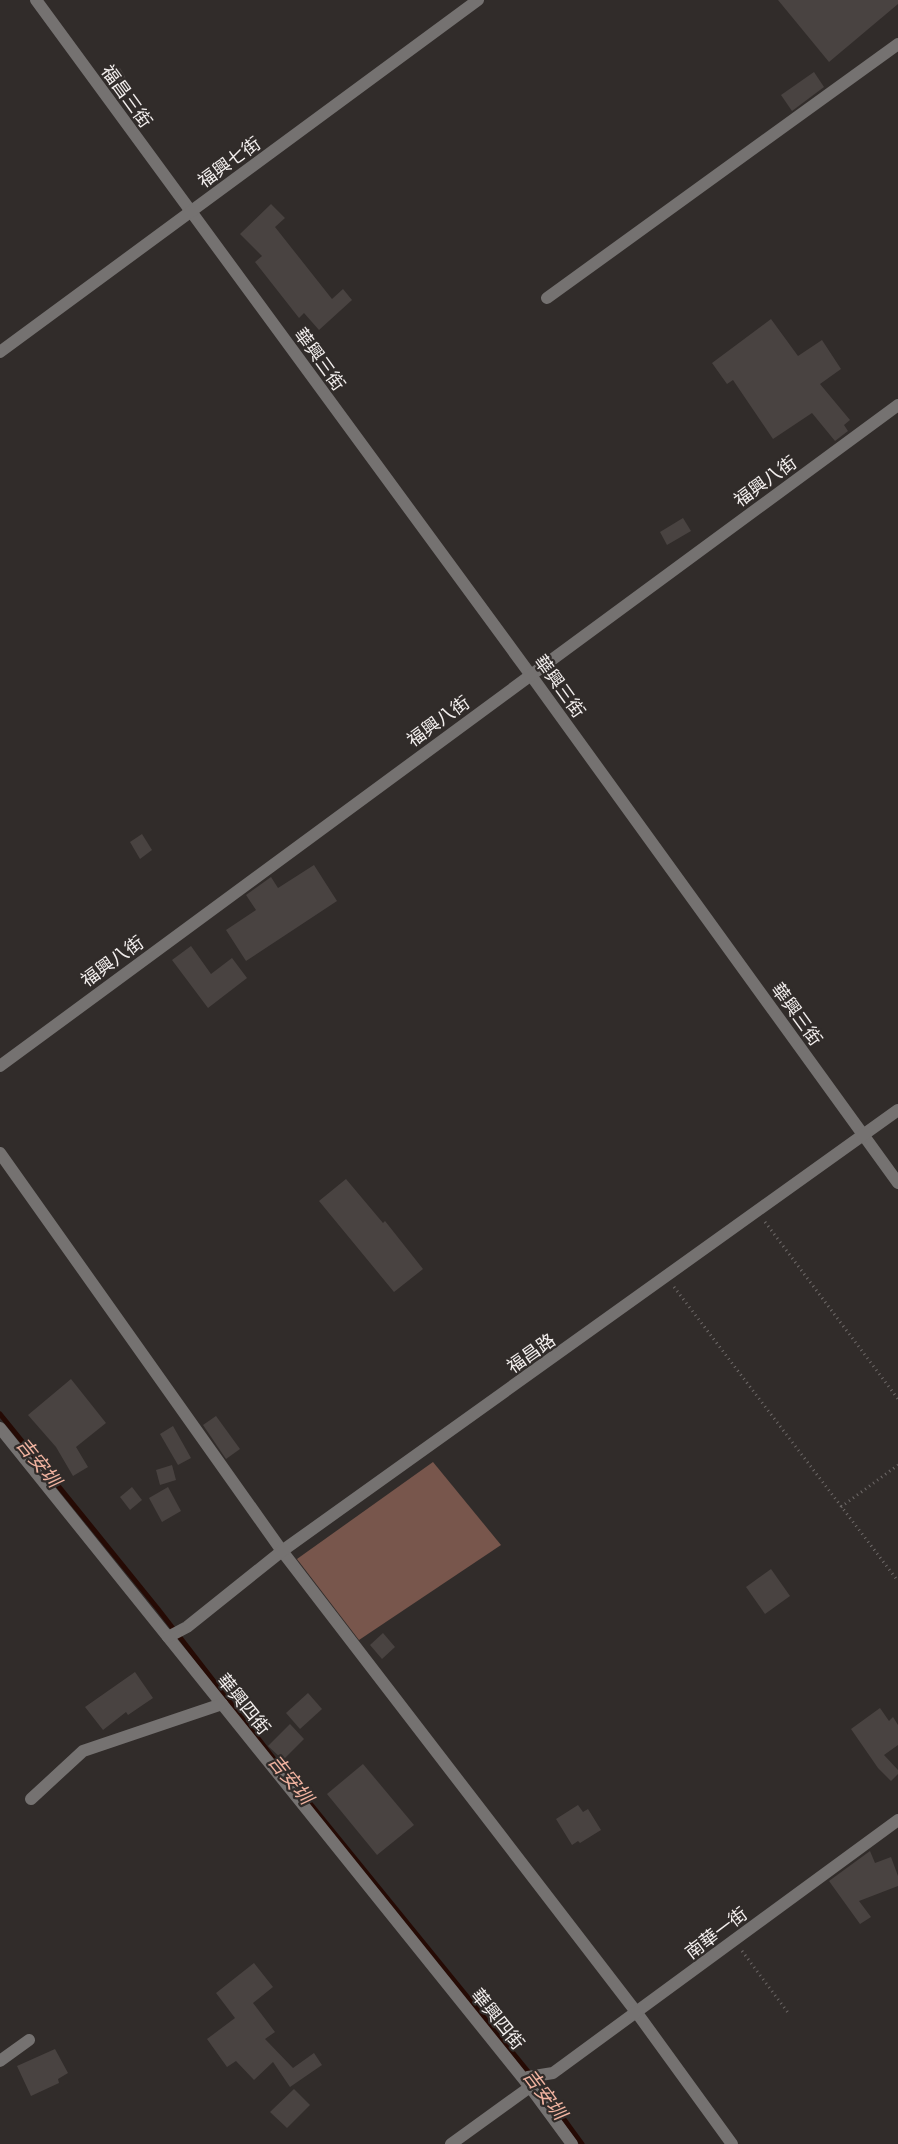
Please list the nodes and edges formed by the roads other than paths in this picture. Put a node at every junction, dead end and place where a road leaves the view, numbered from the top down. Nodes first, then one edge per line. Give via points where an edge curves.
1 (36, 0) edge
2 (478, 0) edge
3 (898, 44) edge
4 (190, 212) junction
5 (547, 298) dead end
6 (0, 352) edge
7 (898, 405) edge
8 (530, 674) junction
9 (0, 1066) edge
10 (898, 1110) edge
11 (863, 1135) junction
12 (0, 1154) edge
13 (898, 1183) edge
14 (0, 1428) edge
15 (282, 1551) junction
16 (171, 1635) junction
17 (222, 1704) junction
18 (32, 1799) dead end
19 (898, 1820) edge
20 (637, 2013) junction
21 (29, 2040) dead end
22 (0, 2060) edge
23 (529, 2082) junction
24 (451, 2144) edge
25 (572, 2144) edge
26 (732, 2144) edge

1 - 4 street, 福昌三街
2 - 4 street, 福興七街
3 - 5 street
4 - 6 street, 福興七街
4 - 8 street, 華興三街
7 - 8 street, 福興八街
8 - 9 street, 福興八街
8 - 11 street, 華興三街
10 - 11 street, 福昌路
11 - 13 street, 華興三街
11 - 15 street, 福昌路
12 - 15 street
14 - 16 street, 華興四街
15 - 16 street, 福昌路 via 187,1627
15 - 20 street
16 - 17 street, 華興四街
17 - 18 street via 83,1751
17 - 23 street, 華興四街
19 - 20 street, 南華一街
20 - 23 street, 南華一街 via 553,2072
20 - 26 street
21 - 22 street
23 - 24 street
23 - 25 street, 華興四街

